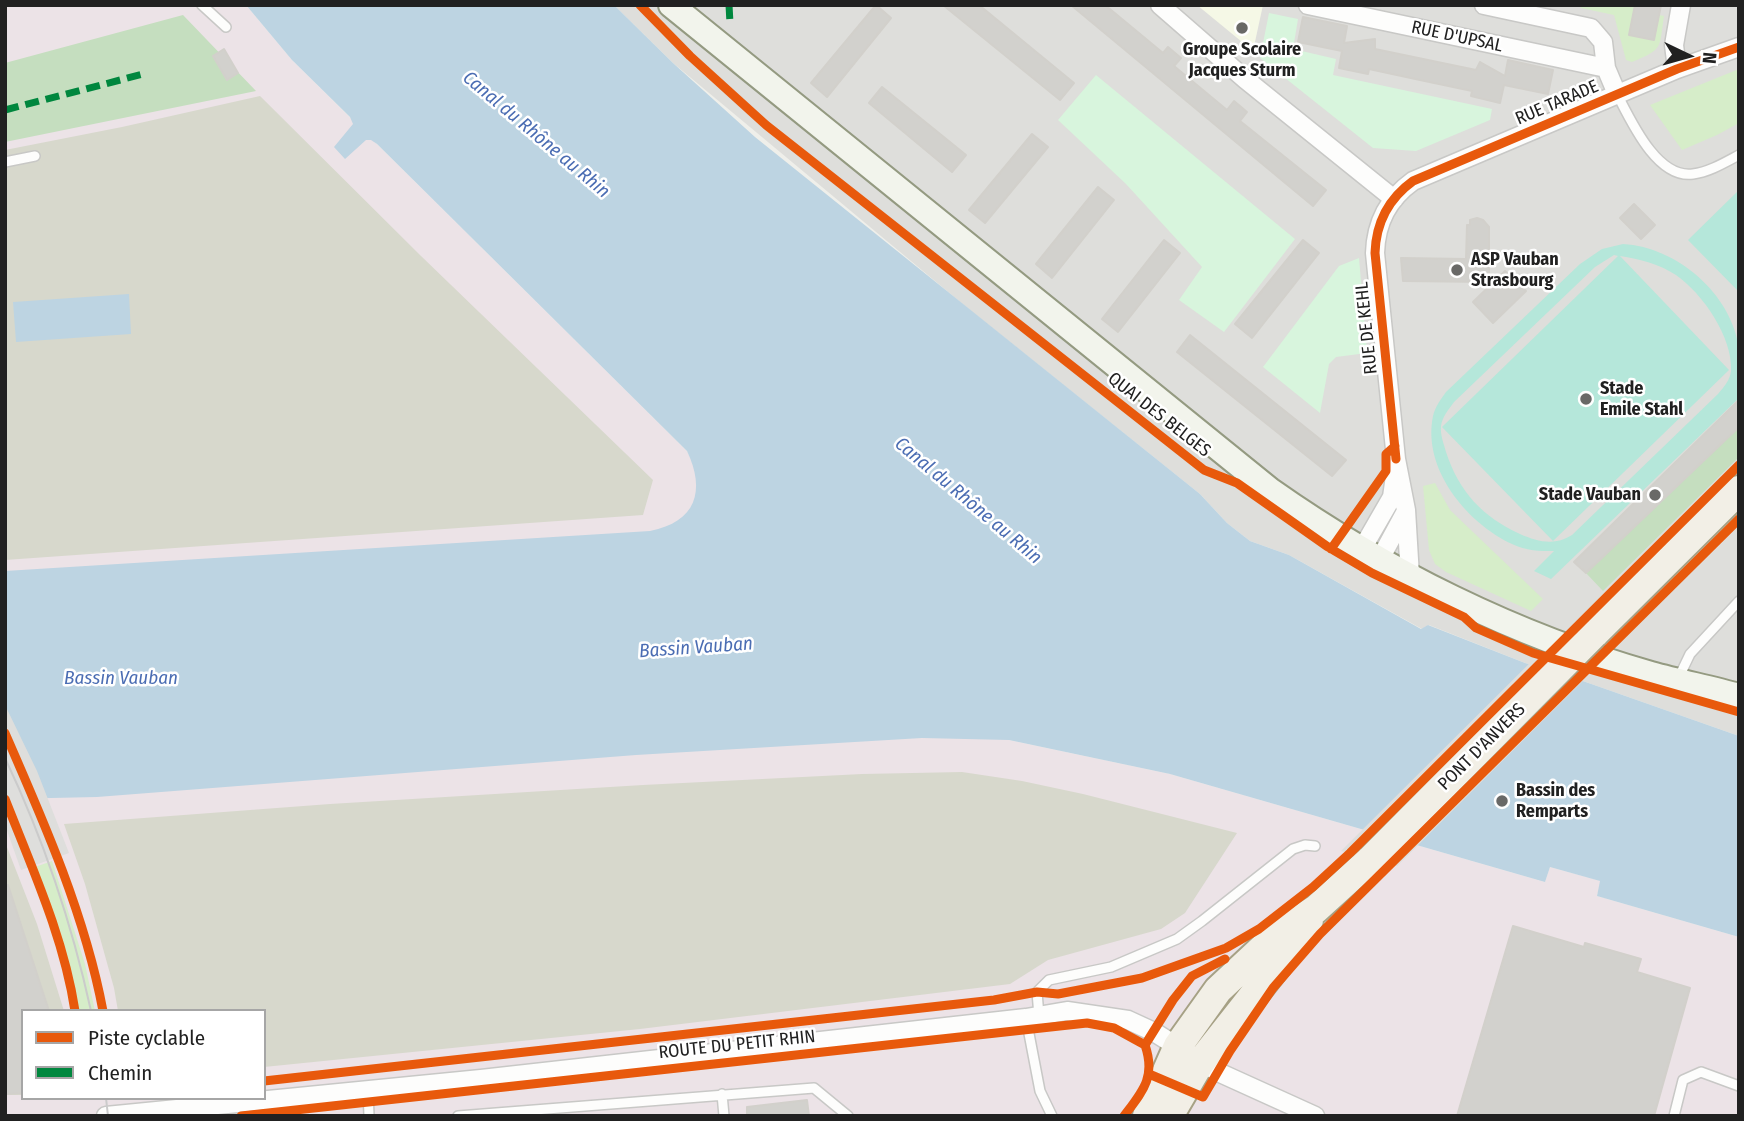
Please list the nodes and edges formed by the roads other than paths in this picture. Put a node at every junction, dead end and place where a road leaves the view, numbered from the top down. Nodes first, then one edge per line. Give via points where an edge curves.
1 (202, 5) edge
2 (671, 5) edge
3 (1160, 5) edge
4 (1308, 5) edge
5 (1484, 5) edge
6 (1681, 5) edge
7 (226, 27) dead end
8 (1739, 47) edge
9 (1606, 68) junction
10 (1677, 69) junction
11 (1617, 94) junction
12 (1739, 155) edge
13 (35, 156) dead end
14 (5, 162) edge
15 (1394, 199) junction
16 (1396, 458) junction
17 (1739, 490) edge
18 (1406, 510) junction
19 (1371, 554) junction
20 (1410, 576) junction
21 (1739, 601) edge
22 (1677, 680) junction
23 (1739, 696) edge
24 (1315, 846) dead end
25 (1033, 1017) junction
26 (1189, 1055) junction
27 (1739, 1086) edge
28 (368, 1090) junction
29 (722, 1094) junction
30 (596, 1104) junction
31 (533, 1113) edge
32 (106, 1116) edge
33 (369, 1116) edge
34 (458, 1116) edge
35 (597, 1116) edge
36 (724, 1116) edge
37 (848, 1116) edge
38 (1052, 1116) edge
39 (1147, 1116) edge
40 (1169, 1116) edge
41 (1315, 1116) edge
42 (1674, 1116) edge

1 - 7 lane
2 - 19 main road, QUAI DES BELGES via 1260,482
3 - 15 street
4 - 9 street, RUE D'UPSAL
5 - 9 street, RUE D'UPSAL via 1591,28 1603,42
6 - 10 street via 1674,45
8 - 10 street, RUE TARADE
9 - 11 street, RUE D'UPSAL
10 - 11 street, RUE TARADE
11 - 12 lane via 1651,150 1675,173 1691,175
11 - 15 street, RUE TARADE via 1413,181
13 - 14 lane
15 - 16 street, RUE DE KEHL via 1377,227 1376,253
16 - 18 street, RUE DE KEHL
16 - 19 street, RUE DE KEHL via 1392,497
17 - 26 main road, PONT D'ANVERS, bridge via 1316,909 1293,945
18 - 19 street
18 - 20 street, RUE DE KEHL
19 - 20 main road, QUAI DES BELGES
20 - 22 main road, QUAI DES BELGES via 1546,638
21 - 22 lane via 1690,654
22 - 23 main road, QUAI DES BELGES
24 - 25 lane via 1293,849 1177,939 1111,967 1048,980 1037,992
25 - 26 street, ROUTE DU PETIT RHIN via 1067,1011 1115,1017 1147,1028
25 - 28 street, ROUTE DU PETIT RHIN
25 - 38 lane via 1040,1091
26 - 39 main road
26 - 40 main road
26 - 41 street, ROUTE DU PETIT RHIN
27 - 42 lane via 1701,1072 1684,1080
28 - 32 street, ROUTE DU PETIT RHIN
28 - 33 lane
29 - 30 lane
29 - 36 lane
29 - 37 lane via 814,1088
30 - 31 lane
30 - 35 lane
31 - 34 lane

